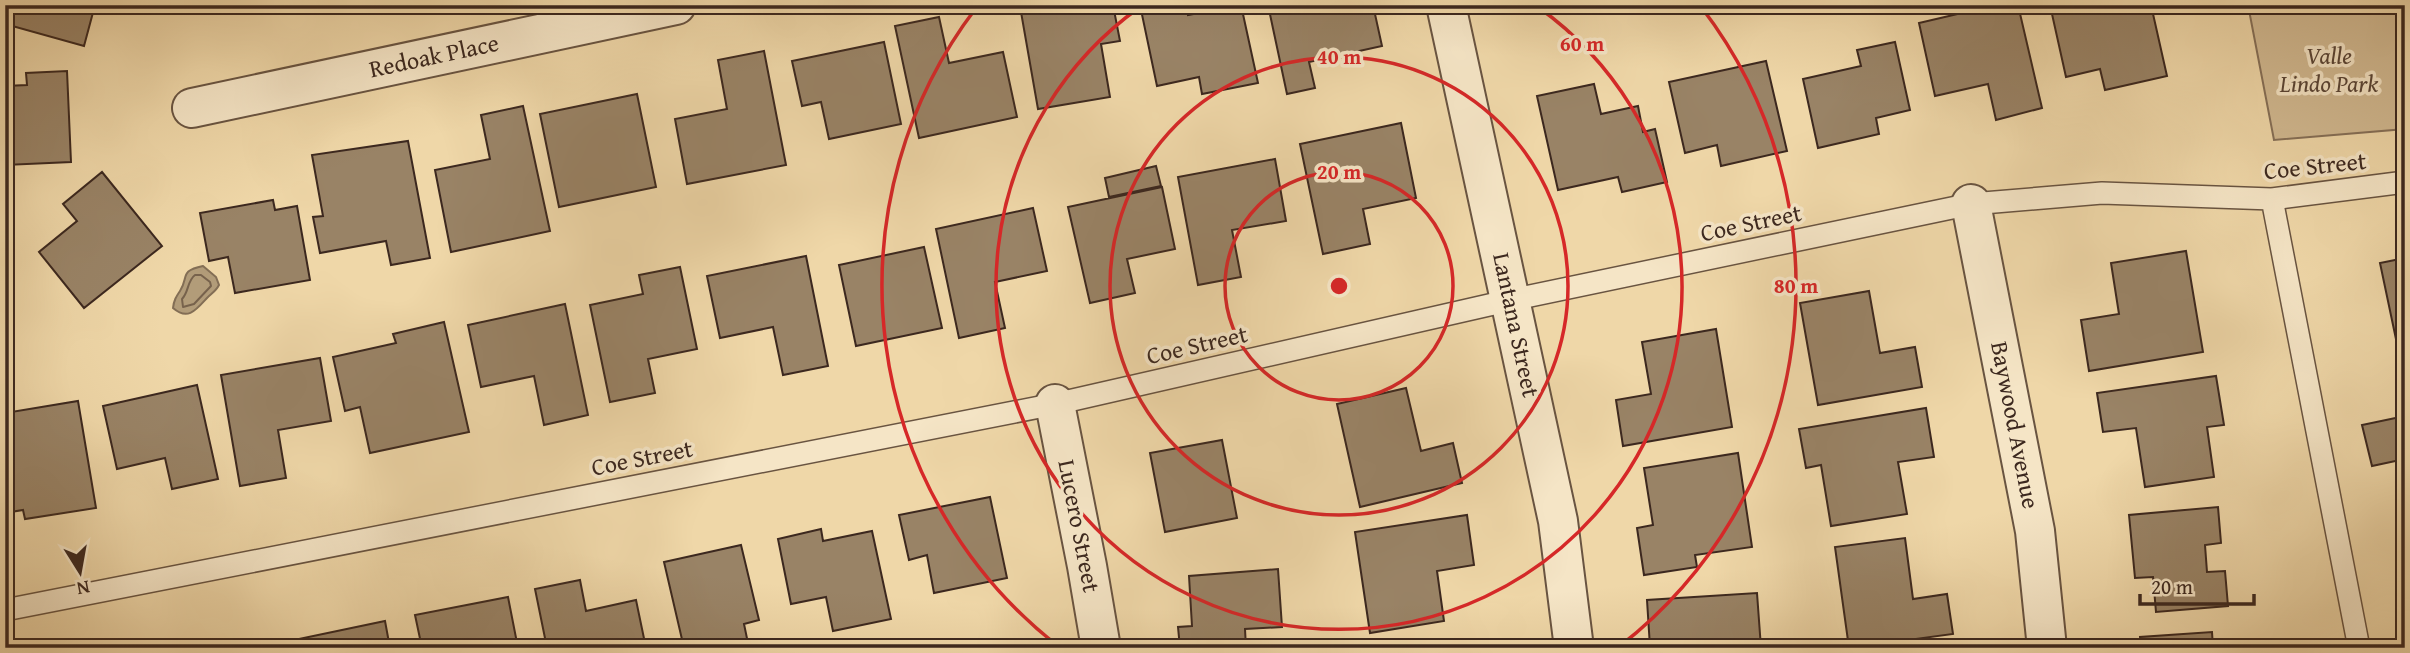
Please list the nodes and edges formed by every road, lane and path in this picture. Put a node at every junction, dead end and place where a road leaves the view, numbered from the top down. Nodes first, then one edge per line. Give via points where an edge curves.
1 (676, 5) edge
2 (1446, 5) edge
3 (192, 108) dead end
4 (2405, 182) edge
5 (2272, 199) junction
6 (1971, 204) junction
7 (1511, 300) junction
8 (1055, 404) junction
9 (5, 610) edge
10 (1101, 648) edge
11 (1574, 648) edge
12 (2047, 648) edge
13 (2359, 648) edge

1 - 3 street, Redoak Place
2 - 7 street, Lantana Street
4 - 5 lane, Coe Street
5 - 6 lane, Coe Street via 2102,193
5 - 13 lane
6 - 7 lane, Coe Street
6 - 12 street, Baywood Avenue via 2035,531
7 - 8 lane, Coe Street
7 - 11 street, Lantana Street via 1558,521
8 - 9 lane, Coe Street
8 - 10 street, Lucero Street

